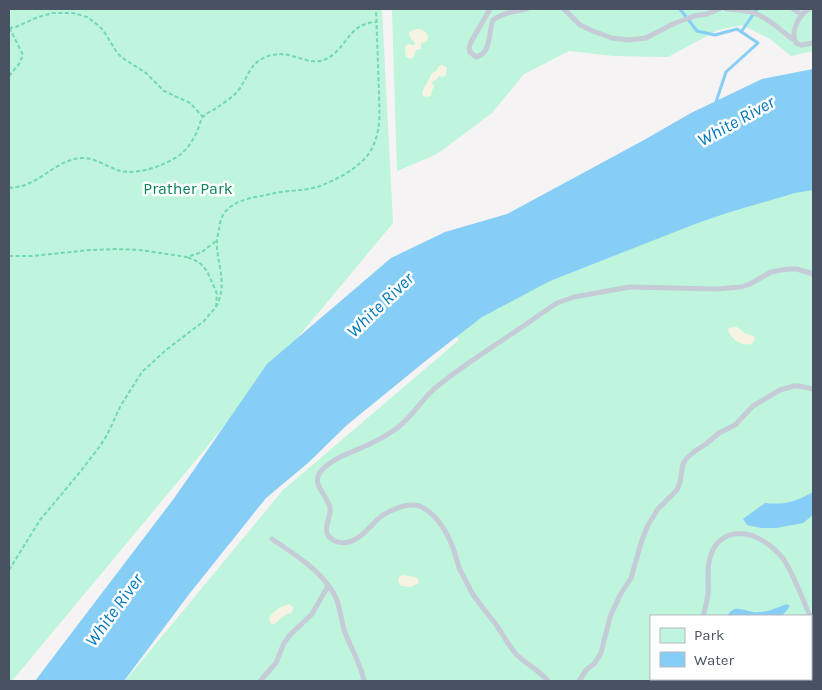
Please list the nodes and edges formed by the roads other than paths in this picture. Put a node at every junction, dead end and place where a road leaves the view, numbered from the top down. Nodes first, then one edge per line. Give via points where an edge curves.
1 (490, 9) edge
2 (519, 9) edge
3 (527, 9) edge
4 (564, 9) edge
5 (719, 9) edge
6 (726, 9) edge
7 (793, 9) edge
8 (809, 9) edge
9 (802, 15) junction
10 (794, 40) junction
11 (813, 43) edge
12 (813, 274) edge
13 (813, 389) edge
14 (272, 539) dead end
15 (328, 586) junction
16 (703, 615) edge
17 (810, 615) edge
18 (260, 681) edge
19 (364, 681) edge
20 (548, 681) edge
21 (579, 681) edge

1 - 2 lane via 471,42 470,52 476,57 486,49 493,20
2 - 3 lane
4 - 5 lane via 580,25 612,38 629,40 646,38 673,24
6 - 10 lane via 747,10 759,15
7 - 9 lane
8 - 9 lane
9 - 10 lane
10 - 11 lane via 801,45
12 - 20 lane via 788,269 772,272 741,287 630,287 563,301 452,375 433,390 398,428 341,456 320,472 318,484 330,508 327,532 336,542 348,542 359,537 380,517 401,507 414,505 429,512 449,540 473,594 516,653
13 - 21 lane via 794,386 780,390 753,406 735,425 686,458 677,490 658,509 648,525 631,578 610,617 600,653
14 - 15 lane via 314,569
15 - 18 lane via 312,614 290,634 276,663
15 - 19 lane via 336,596 345,633
16 - 17 lane via 712,550 727,536 746,534 766,543 783,559

